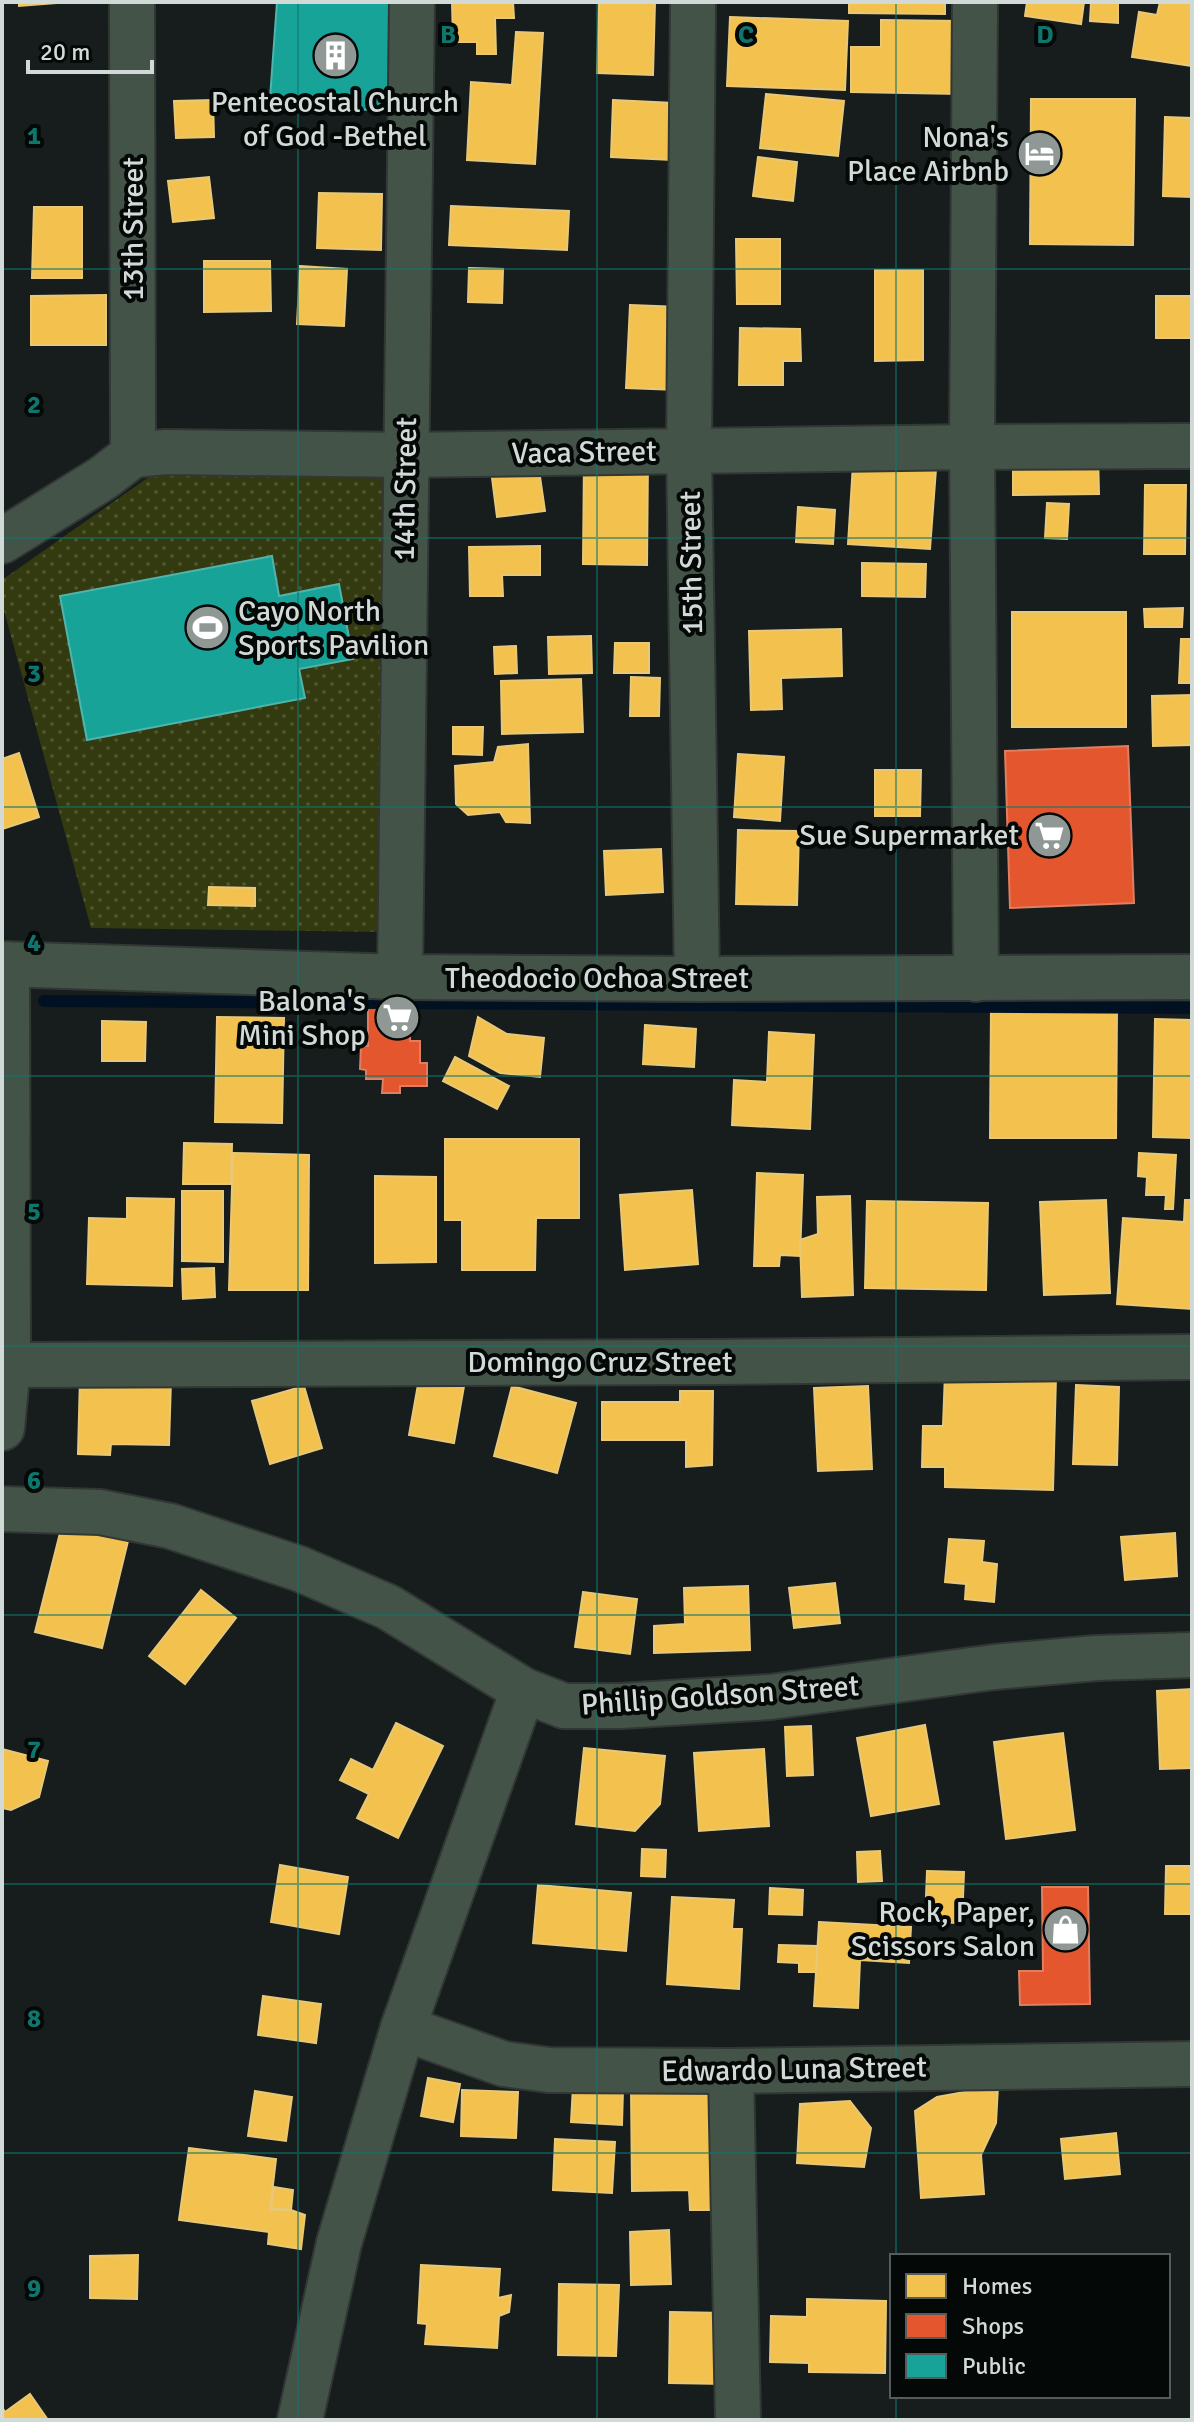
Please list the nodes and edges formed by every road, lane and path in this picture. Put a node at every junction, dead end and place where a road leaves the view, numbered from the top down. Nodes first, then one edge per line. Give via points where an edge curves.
1 (132, 2) edge
2 (412, 2) edge
3 (693, 2) edge
4 (975, 2) edge
5 (1192, 446) edge
6 (972, 447) junction
7 (689, 450) junction
8 (133, 455) junction
9 (405, 455) junction
10 (2, 541) edge
11 (5, 964) edge
12 (400, 977) junction
13 (1192, 977) edge
14 (697, 979) junction
15 (976, 979) junction
16 (1192, 1357) edge
17 (8, 1365) junction
18 (2, 1428) edge
19 (2, 1509) edge
20 (1192, 1655) edge
21 (523, 1690) junction
22 (403, 2028) junction
23 (1192, 2064) edge
24 (731, 2071) junction
25 (300, 2420) edge
26 (738, 2420) edge

1 - 8 street, 13th Street
2 - 9 street, 14th Street
3 - 7 street, 15th Street
4 - 6 street
5 - 6 street, Vaca Street
6 - 7 street, Vaca Street
6 - 15 street
7 - 9 street, Vaca Street
7 - 14 street, 15th Street
8 - 9 street, Vaca Street
8 - 10 street
9 - 12 street, 14th Street
11 - 12 street, Theodocio Ochoa Street
11 - 17 street
12 - 14 street, Theodocio Ochoa Street
13 - 15 street, Theodocio Ochoa Street
14 - 15 street, Theodocio Ochoa Street
16 - 17 street, Domingo Cruz Street
17 - 18 street
19 - 21 street, Phillip Goldson Street via 100,1512 170,1526 300,1569 388,1607
20 - 21 street, Phillip Goldson Street via 994,1667 770,1697 620,1706 564,1706
21 - 22 street
22 - 24 street, Edwardo Luna Street via 504,2064 549,2070
22 - 25 street via 339,2243
23 - 24 street, Edwardo Luna Street
24 - 26 street

